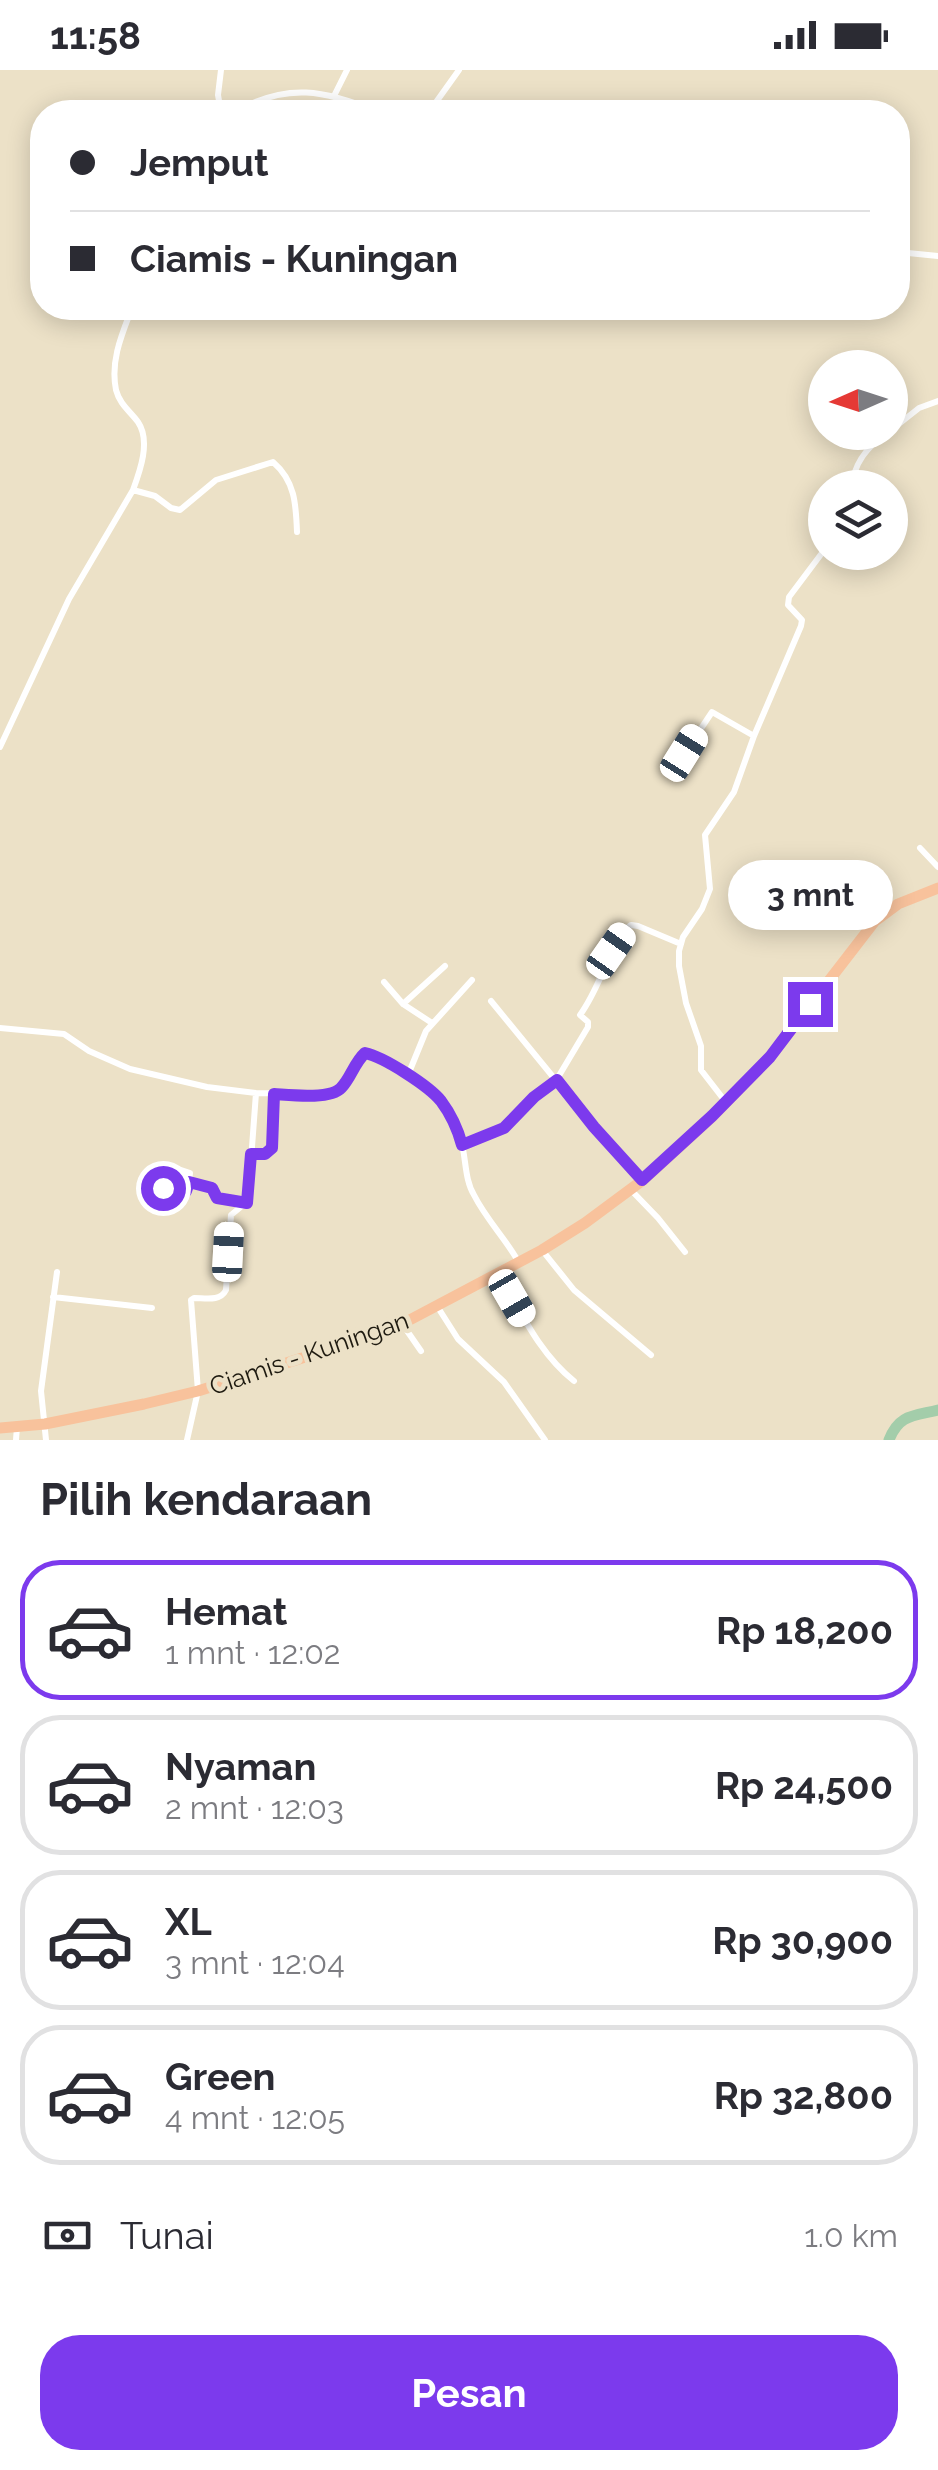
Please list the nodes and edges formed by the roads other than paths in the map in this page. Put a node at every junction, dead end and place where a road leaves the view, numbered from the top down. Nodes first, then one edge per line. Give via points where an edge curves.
1 (221, 70) edge
2 (348, 70) edge
3 (459, 70) edge
4 (334, 96) junction
5 (219, 100) edge
6 (258, 100) edge
7 (345, 100) edge
8 (441, 100) edge
9 (910, 253) edge
10 (938, 256) edge
11 (128, 320) edge
12 (938, 401) edge
13 (908, 417) edge
14 (870, 450) edge
15 (855, 470) edge
16 (133, 490) junction
17 (297, 532) dead end
18 (809, 570) edge
19 (754, 736) junction
20 (0, 747) edge
21 (678, 762) dead end
22 (920, 848) dead end
23 (938, 867) edge
24 (938, 888) edge
25 (681, 944) junction
26 (444, 966) dead end
27 (472, 980) dead end
28 (384, 982) dead end
29 (492, 1001) dead end
30 (403, 1004) junction
31 (432, 1024) junction
32 (0, 1028) edge
33 (408, 1075) junction
34 (557, 1080) junction
35 (256, 1093) junction
36 (274, 1094) junction
37 (726, 1102) junction
38 (462, 1145) junction
39 (251, 1154) junction
40 (642, 1180) junction
41 (189, 1182) junction
42 (630, 1189) junction
43 (247, 1203) junction
44 (542, 1250) junction
45 (684, 1252) dead end
46 (519, 1262) junction
47 (57, 1272) dead end
48 (498, 1272) junction
49 (53, 1297) junction
50 (436, 1305) junction
51 (152, 1308) dead end
52 (402, 1324) junction
53 (422, 1351) dead end
54 (651, 1354) dead end
55 (574, 1381) dead end
56 (198, 1391) junction
57 (46, 1424) junction
58 (0, 1428) edge
59 (16, 1434) edge
60 (46, 1440) edge
61 (187, 1440) edge
62 (545, 1440) edge

1 - 5 street
2 - 4 street
3 - 8 street
4 - 6 street
4 - 7 street
9 - 10 street
11 - 16 street via 114,368 119,398 144,438
12 - 13 street
14 - 15 street
16 - 17 street via 180,510 216,480 273,462 292,485
16 - 20 street via 68,599
18 - 19 street via 789,597 801,626
19 - 21 street via 710,713
19 - 25 street via 734,792 705,835 710,889
22 - 23 street
24 - 37 highway, Ciamis - Kuningan via 876,921 770,1057
25 - 34 street via 638,926 627,928 580,1016 588,1027
25 - 37 street via 679,966 701,1070
26 - 30 street
27 - 31 street
28 - 30 street
29 - 34 street
30 - 31 street
31 - 33 street
32 - 35 street via 64,1034 130,1069
33 - 36 street via 365,1053 334,1094
33 - 38 street via 440,1100
34 - 38 street via 504,1128
34 - 40 street
35 - 36 street
35 - 39 street
36 - 39 street via 272,1148
37 - 40 highway, Ciamis - Kuningan
38 - 46 street via 469,1185
39 - 43 street
40 - 42 highway, Ciamis - Kuningan
41 - 41 street via 188,1172 169,1166 162,1182 182,1192
41 - 43 street via 212,1188 219,1199
42 - 44 highway, Ciamis - Kuningan
42 - 45 street
43 - 56 street via 231,1214 225,1293 191,1300
44 - 46 highway, Ciamis - Kuningan
44 - 54 street via 584,1301
46 - 48 highway, Ciamis - Kuningan
47 - 49 street
48 - 50 highway, Ciamis - Kuningan
48 - 55 street via 542,1348
49 - 51 street
49 - 57 street via 40,1392
50 - 52 highway, Ciamis - Kuningan
50 - 62 street
52 - 53 street
52 - 56 highway, Ciamis - Kuningan
56 - 57 highway, Ciamis - Kuningan
56 - 61 street
57 - 59 highway, Ciamis - Kuningan
57 - 60 street
58 - 59 highway, Ciamis - Kuningan

